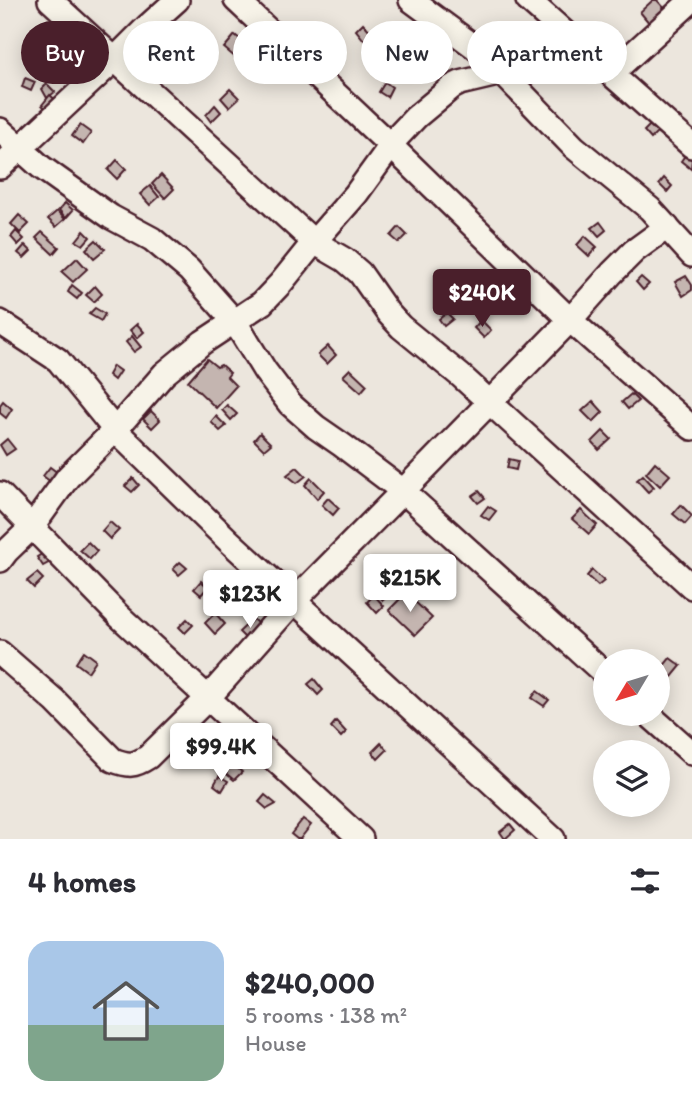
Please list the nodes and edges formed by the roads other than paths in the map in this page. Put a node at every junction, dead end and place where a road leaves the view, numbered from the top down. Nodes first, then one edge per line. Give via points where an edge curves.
1 (50, 0) edge
2 (177, 0) edge
3 (236, 0) edge
4 (411, 0) edge
5 (528, 0) edge
6 (692, 0) edge
7 (551, 21) edge
8 (467, 40) edge
9 (627, 50) edge
10 (115, 59) junction
11 (467, 81) edge
12 (513, 84) edge
13 (622, 84) edge
14 (0, 130) edge
15 (391, 146) junction
16 (692, 146) edge
17 (21, 149) junction
18 (0, 167) edge
19 (667, 227) junction
20 (314, 242) junction
21 (692, 255) edge
22 (570, 320) junction
23 (235, 321) junction
24 (0, 322) edge
25 (490, 402) junction
26 (692, 428) edge
27 (115, 430) junction
28 (402, 492) junction
29 (0, 494) edge
30 (32, 527) junction
31 (0, 561) edge
32 (692, 587) edge
33 (293, 601) junction
34 (0, 653) edge
35 (593, 663) edge
36 (208, 698) junction
37 (662, 726) edge
38 (692, 753) edge
39 (361, 839) edge
40 (553, 839) edge

1 - 10 street
2 - 10 street
3 - 15 street
4 - 8 street
5 - 7 street
6 - 9 street
10 - 17 street
10 - 20 street
11 - 15 street via 452,87 416,117
12 - 19 street via 574,147
13 - 16 street
14 - 17 street
15 - 20 street
15 - 22 street
17 - 18 street
17 - 23 street via 111,217 152,239 189,270
19 - 21 street
19 - 22 street via 634,251
20 - 23 street via 262,303
20 - 25 street via 360,273 401,327
22 - 25 street
22 - 26 street
23 - 27 street via 164,374
23 - 28 street via 290,404
24 - 27 street via 58,360
25 - 28 street
25 - 32 street
27 - 30 street via 68,477
27 - 33 street
28 - 33 street
28 - 35 street
29 - 30 street
30 - 31 street
30 - 36 street
33 - 36 street
33 - 40 street
34 - 36 street via 113,760 126,765 148,757
36 - 39 street
37 - 38 street

